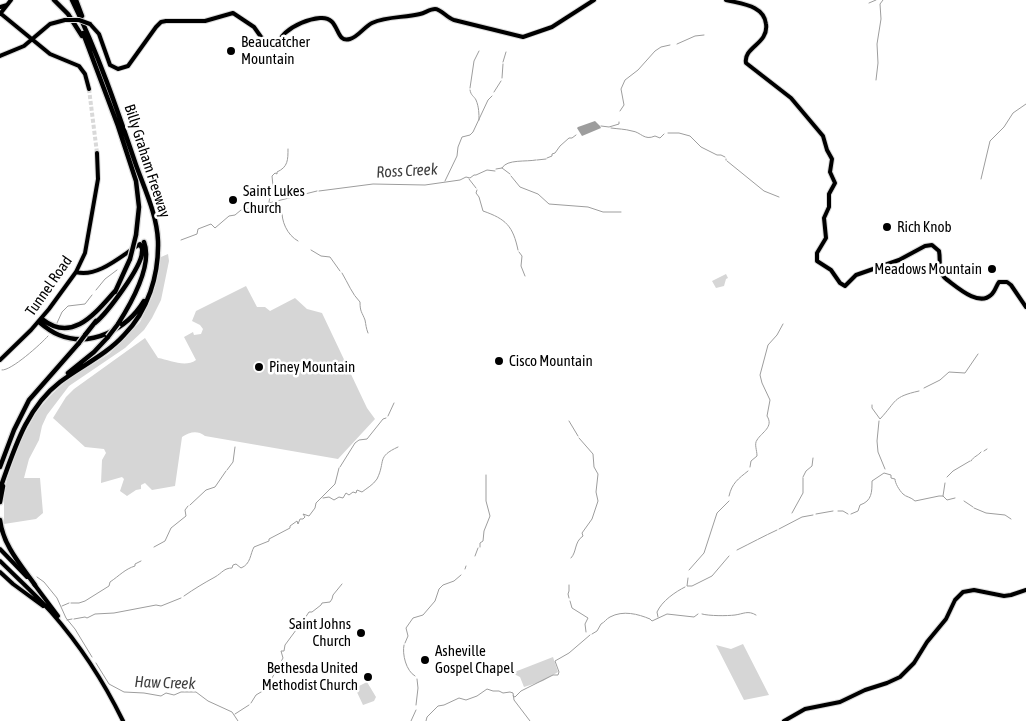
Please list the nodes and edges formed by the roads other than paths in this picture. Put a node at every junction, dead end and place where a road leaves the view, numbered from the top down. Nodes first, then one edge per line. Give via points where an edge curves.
1 (12, 0) edge
2 (54, 0) edge
3 (70, 0) edge
4 (76, 0) edge
5 (594, 0) edge
6 (726, 0) edge
7 (8, 5) junction
8 (0, 7) edge
9 (0, 13) edge
10 (32, 39) junction
11 (86, 42) junction
12 (0, 56) edge
13 (98, 57) junction
14 (88, 88) tunnel mouth
15 (97, 153) tunnel mouth
16 (142, 243) junction
17 (76, 272) junction
18 (154, 280) junction
19 (116, 290) junction
20 (1026, 307) edge
21 (40, 321) junction
22 (95, 323) junction
23 (0, 360) edge
24 (49, 391) junction
25 (0, 464) edge
26 (5, 476) junction
27 (0, 489) edge
28 (0, 502) edge
29 (0, 520) edge
30 (0, 524) edge
31 (0, 549) edge
32 (0, 560) edge
33 (0, 572) edge
34 (35, 585) junction
35 (1026, 590) edge
36 (52, 613) junction
37 (66, 631) junction
38 (123, 721) edge
39 (784, 721) edge

1 - 7 main road
2 - 11 highway via 71,18
3 - 11 highway, Billy Graham Freeway
3 - 13 highway, Billy Graham Freeway
4 - 13 highway
5 - 10 main road, bridge via 552,27 521,37 454,20 434,9 377,21 348,40 338,35 331,20 310,20 285,33 280,43 273,46 267,45 254,27 233,13 203,22 166,20 159,24 128,66 120,70 109,63 95,28 79,20 50,24
6 - 20 main road via 753,7 763,15 766,34 748,53 746,63 791,98 822,134 832,159 830,172 835,183 824,218 826,238 817,253 817,261 831,270 845,286 856,275 932,245 939,251 942,276 950,283 980,299 990,296 1000,282 1007,282
7 - 8 main road
7 - 9 main road
9 - 10 main road
10 - 12 main road
10 - 14 main road via 52,56 81,68
11 - 19 highway, Billy Graham Freeway, bridge via 136,181 139,202 130,259
13 - 18 highway, Billy Graham Freeway via 155,224 158,257
15 - 17 main road, Tunnel Road via 98,179 91,227 85,253
16 - 17 main road via 94,271
16 - 22 highway via 136,270
16 - 24 highway, bridge via 146,256 142,276 118,324 108,338
17 - 21 main road, Tunnel Road
18 - 21 highway via 137,312 109,333 73,339 58,335
18 - 24 highway, Billy Graham Freeway via 142,310 126,333
19 - 21 highway via 94,315 72,327 56,328
19 - 22 highway, Billy Graham Freeway
21 - 23 main road, Tunnel Road
22 - 25 highway, Billy Graham Freeway, bridge via 30,400
24 - 26 highway, Billy Graham Freeway via 26,423
26 - 27 highway, Billy Graham Freeway
26 - 28 highway
29 - 30 highway
30 - 34 highway via 8,546
31 - 34 main road
32 - 36 main road
33 - 36 main road
34 - 37 main road
35 - 39 main road via 1004,596 974,590 963,592 914,663 900,677 840,702 805,709
36 - 37 main road
37 - 38 main road via 99,678

